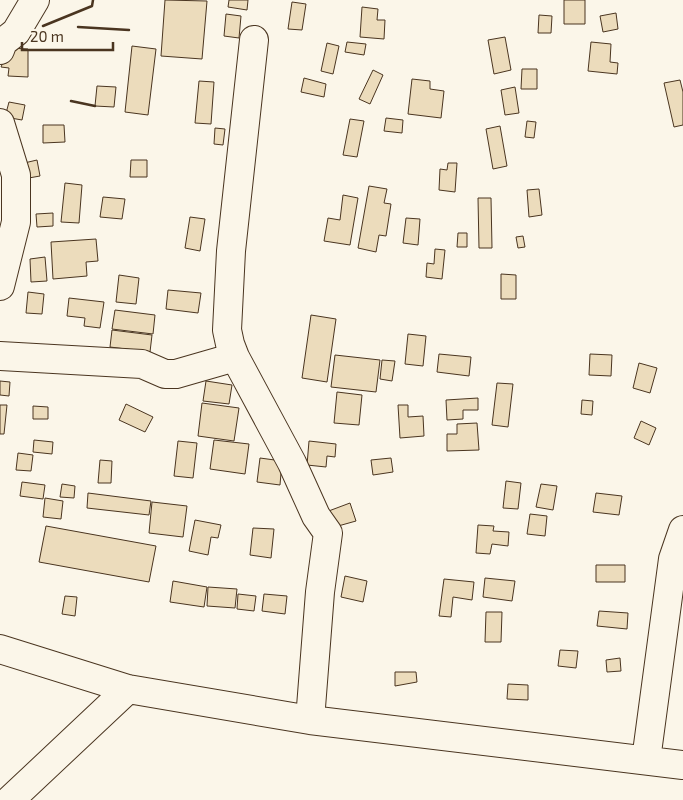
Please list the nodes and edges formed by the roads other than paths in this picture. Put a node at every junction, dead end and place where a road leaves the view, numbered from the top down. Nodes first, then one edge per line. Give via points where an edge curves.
1 (35, 0) edge
2 (254, 40) dead end
3 (0, 50) edge
4 (0, 123) edge
5 (0, 284) edge
6 (0, 356) edge
7 (234, 357) junction
8 (683, 530) edge
9 (0, 649) edge
10 (128, 690) junction
11 (310, 720) junction
12 (646, 760) junction
13 (683, 765) edge
14 (10, 800) edge

1 - 3 street via 16,32 3,42
2 - 7 street via 231,251 227,330
4 - 5 street via 16,175 16,222
6 - 7 street via 142,364 165,374 176,374
7 - 11 street via 292,463 316,516 328,533
8 - 12 street via 673,559
9 - 10 street
10 - 11 street
10 - 14 street
11 - 12 street
12 - 13 street

